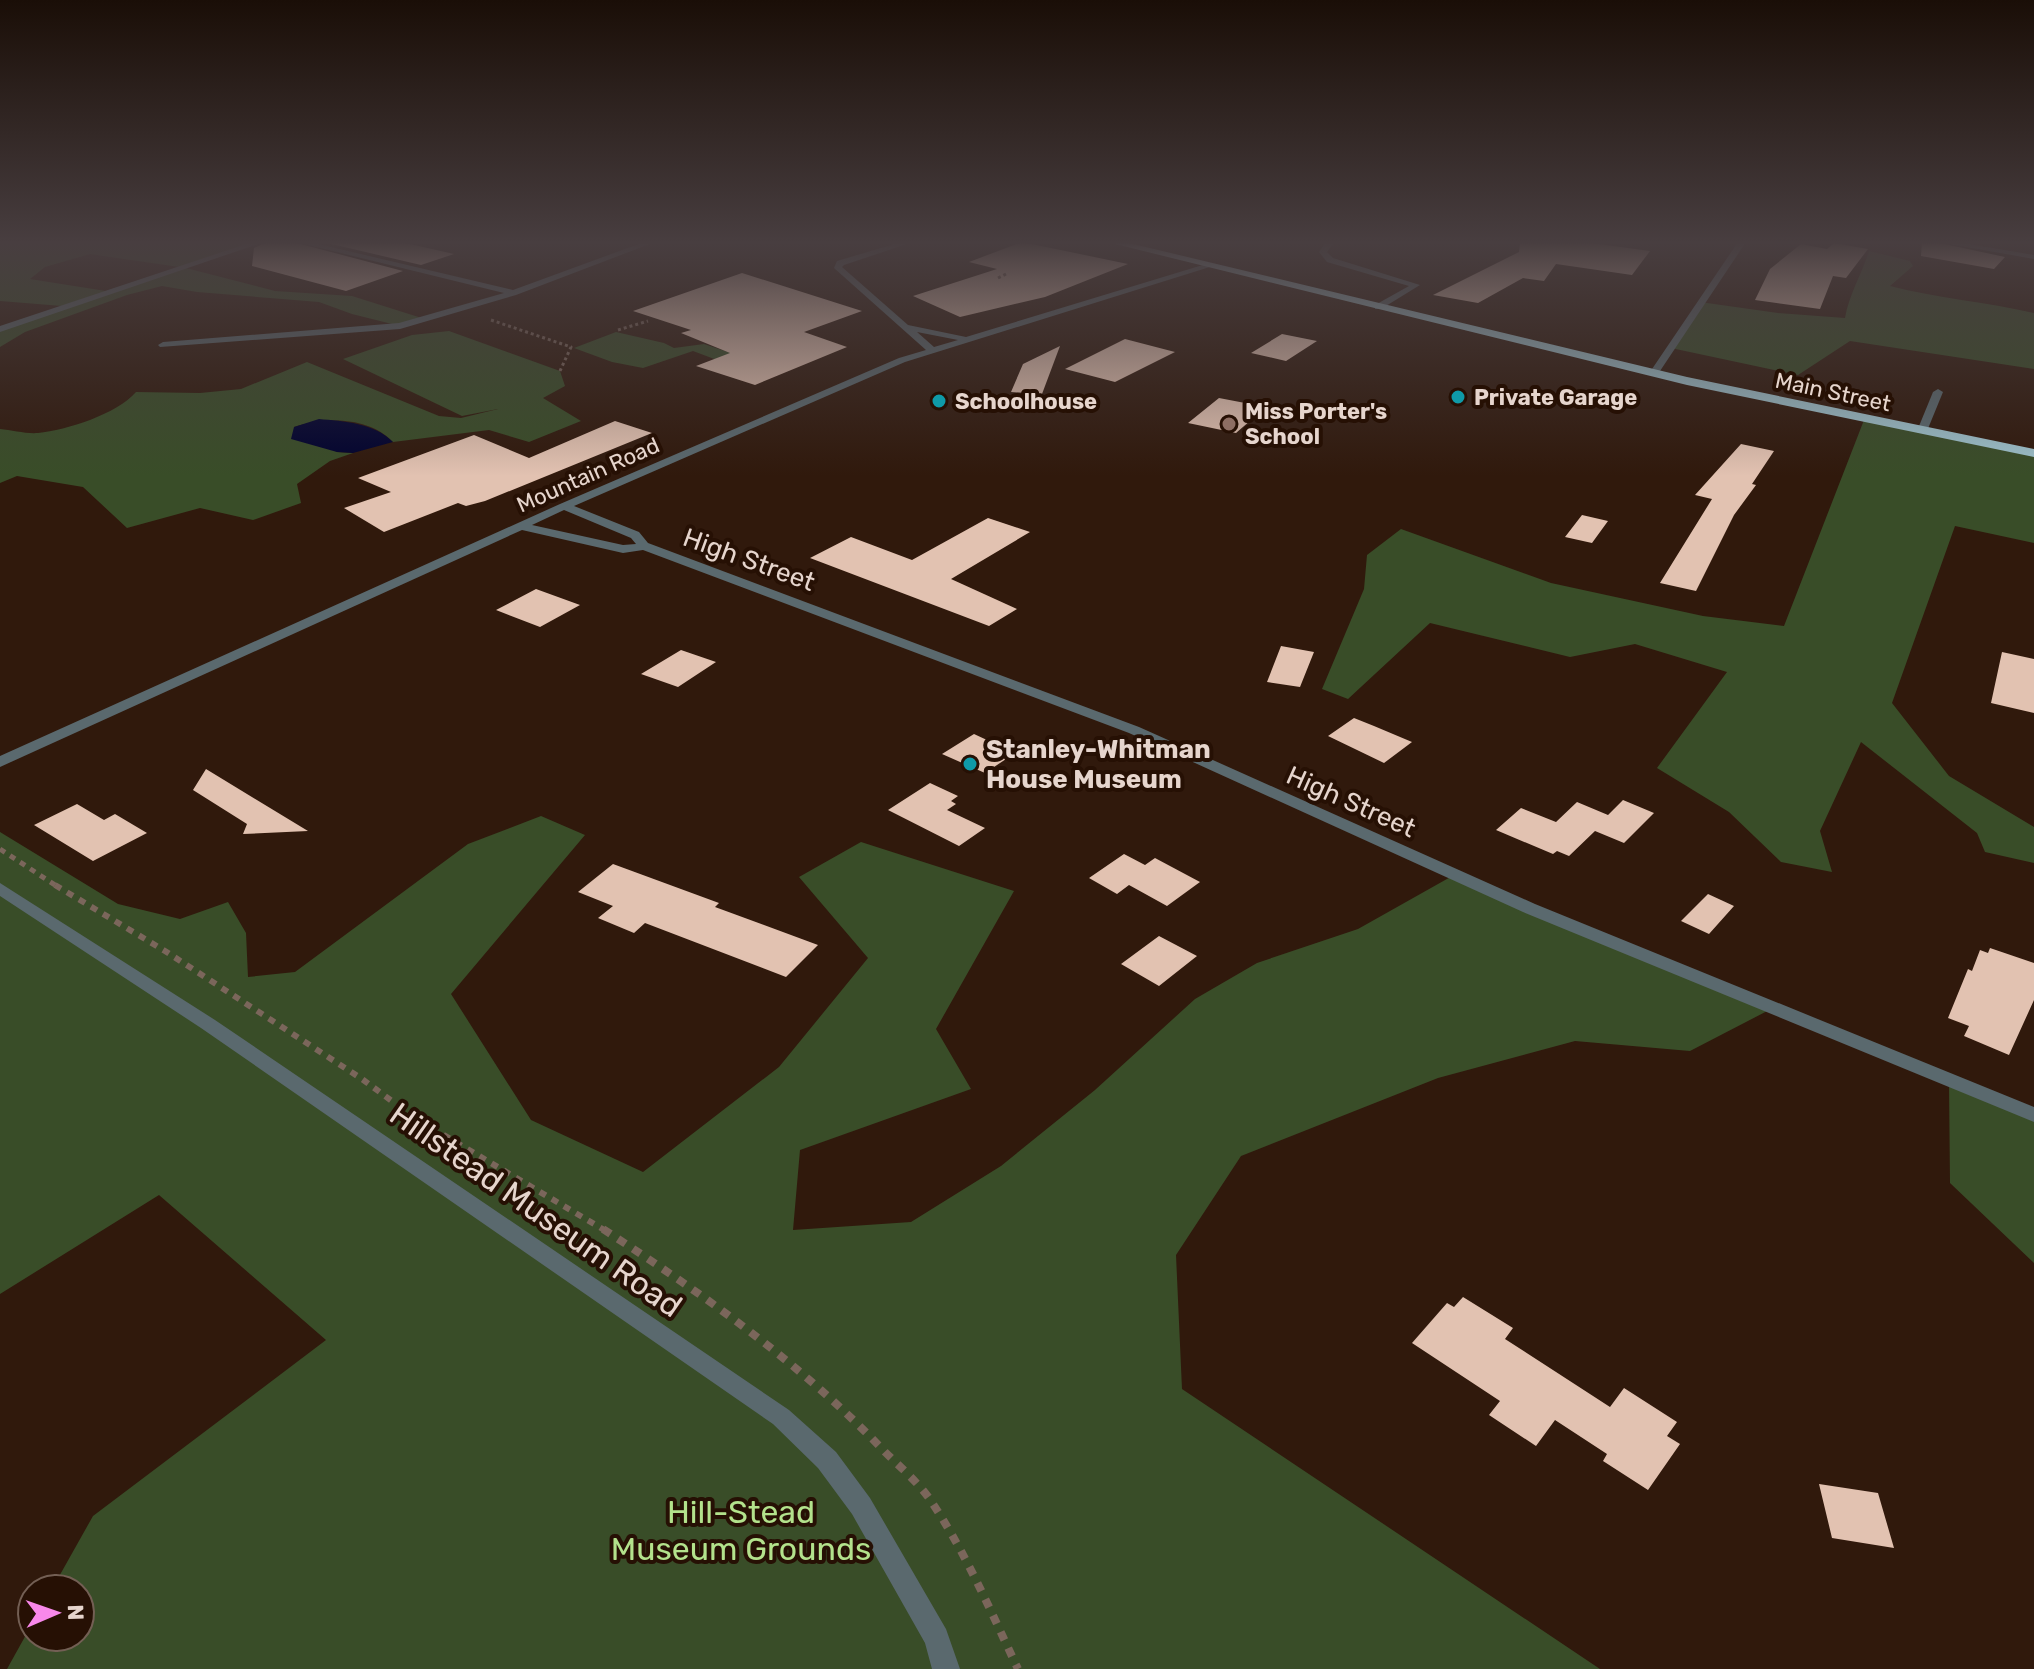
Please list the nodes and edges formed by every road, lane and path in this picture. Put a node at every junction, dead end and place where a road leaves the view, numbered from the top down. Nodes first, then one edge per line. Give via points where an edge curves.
1 (27, 320) edge
2 (421, 320) edge
3 (491, 320) edge
4 (895, 320) edge
5 (1028, 320) edge
6 (1433, 320) edge
7 (1690, 320) edge
8 (648, 321) dead end
9 (901, 325) junction
10 (0, 329) edge
11 (618, 330) dead end
12 (967, 338) junction
13 (163, 345) dead end
14 (931, 349) junction
15 (560, 371) dead end
16 (1655, 372) junction
17 (1938, 392) dead end
18 (1922, 431) junction
19 (2034, 453) edge
20 (564, 506) junction
21 (522, 526) junction
22 (644, 546) junction
23 (0, 762) edge
24 (0, 849) edge
25 (0, 888) edge
26 (2034, 1115) edge
27 (946, 1669) edge
28 (1018, 1669) edge

1 - 10 street
2 - 13 street via 400,326
3 - 15 path via 571,347
4 - 9 street
5 - 12 street, Mountain Road
6 - 16 highway, Main Street
7 - 16 street
8 - 11 path
9 - 12 street
9 - 14 street
12 - 14 street, Mountain Road
14 - 20 street, Mountain Road
16 - 18 highway, Main Street
17 - 18 street
18 - 19 highway, Main Street
20 - 21 street, Mountain Road
20 - 22 street, High Street via 635,535
21 - 22 street, High Street via 623,549
21 - 23 street, Mountain Road
22 - 26 street, High Street via 1134,730 1529,908
24 - 28 path via 165,951 415,1118 588,1219 785,1359 846,1410 929,1498 960,1548
25 - 27 street, Hillstead Museum Road via 208,1024 781,1417 827,1460 861,1506 937,1638

